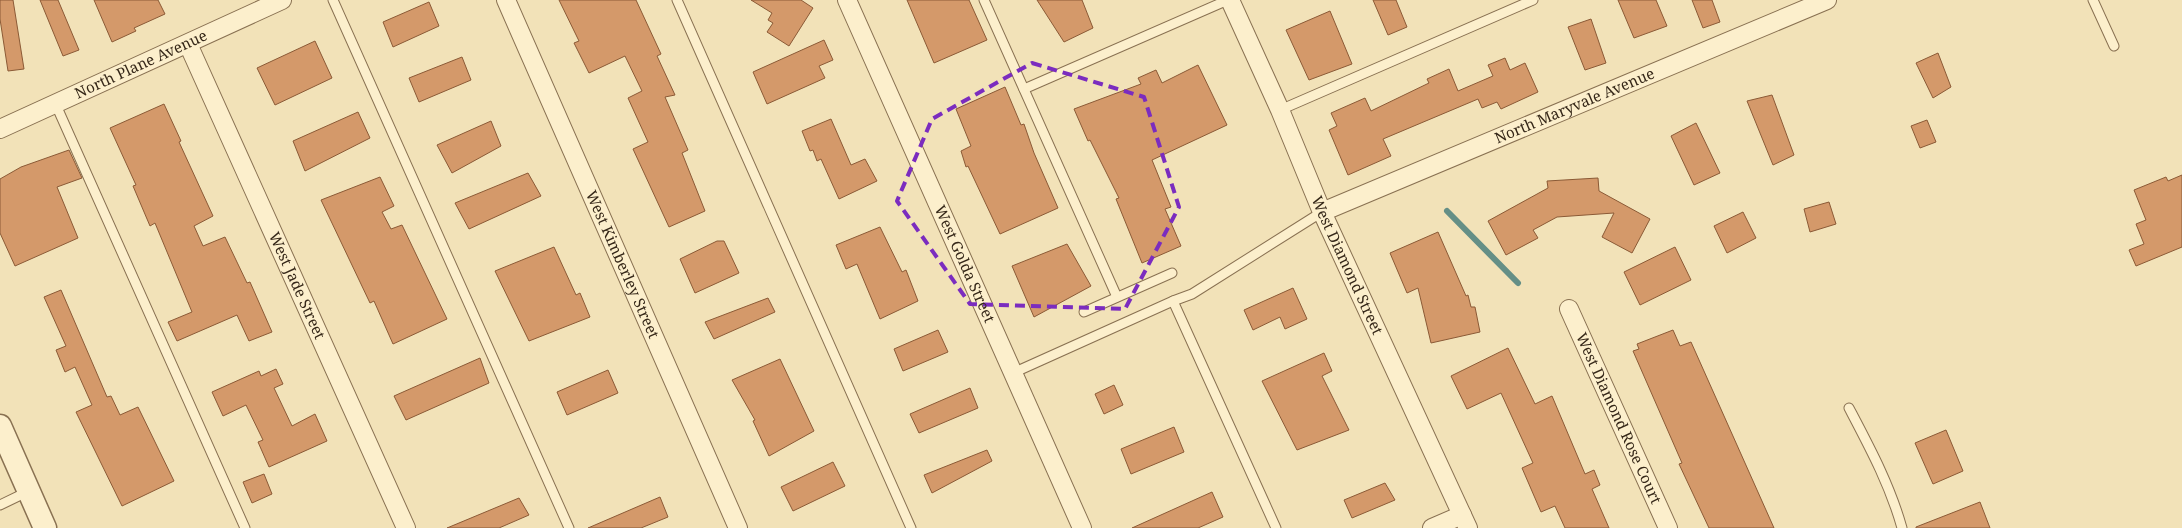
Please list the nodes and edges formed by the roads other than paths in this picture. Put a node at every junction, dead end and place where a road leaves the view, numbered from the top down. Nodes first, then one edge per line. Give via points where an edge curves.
1 (282, 0) edge
2 (333, 0) edge
3 (506, 0) edge
4 (677, 0) edge
5 (847, 0) edge
6 (984, 0) edge
7 (1229, 0) edge
8 (1533, 0) edge
9 (1827, 0) edge
10 (2093, 0) edge
11 (188, 44) junction
12 (2114, 46) dead end
13 (1024, 89) junction
14 (56, 105) junction
15 (1280, 110) junction
16 (0, 129) edge
17 (1322, 212) junction
18 (1172, 273) dead end
19 (1117, 297) junction
20 (1173, 301) junction
21 (1569, 309) dead end
22 (1084, 312) dead end
23 (1013, 373) junction
24 (1849, 408) dead end
25 (0, 426) edge
26 (30, 491) junction
27 (0, 505) edge
28 (1465, 521) edge
29 (45, 528) edge
30 (245, 528) edge
31 (406, 528) edge
32 (569, 528) edge
33 (738, 528) edge
34 (911, 528) edge
35 (1082, 528) edge
36 (1276, 528) edge
37 (1432, 528) edge
38 (1668, 528) edge
39 (1902, 528) edge

1 - 11 street, North Plane Avenue
2 - 32 lane
3 - 33 street, West Kimberley Street
4 - 34 lane
5 - 23 street, West Golda Street
6 - 13 lane
7 - 13 lane
7 - 15 street, West Diamond Street
8 - 15 lane
9 - 17 street, North Maryvale Avenue
10 - 12 lane
11 - 14 street, North Plane Avenue
11 - 31 street, West Jade Street
13 - 19 lane
14 - 16 street, North Plane Avenue
14 - 30 lane
15 - 17 street, West Diamond Street
17 - 20 lane via 1192,294
17 - 28 street, West Diamond Street
18 - 19 lane
19 - 22 lane
20 - 23 lane
20 - 36 lane
21 - 38 street, West Diamond Rose Court
23 - 35 street, West Golda Street
24 - 39 lane via 1893,497
25 - 26 street
26 - 27 lane
26 - 29 street
28 - 37 street

